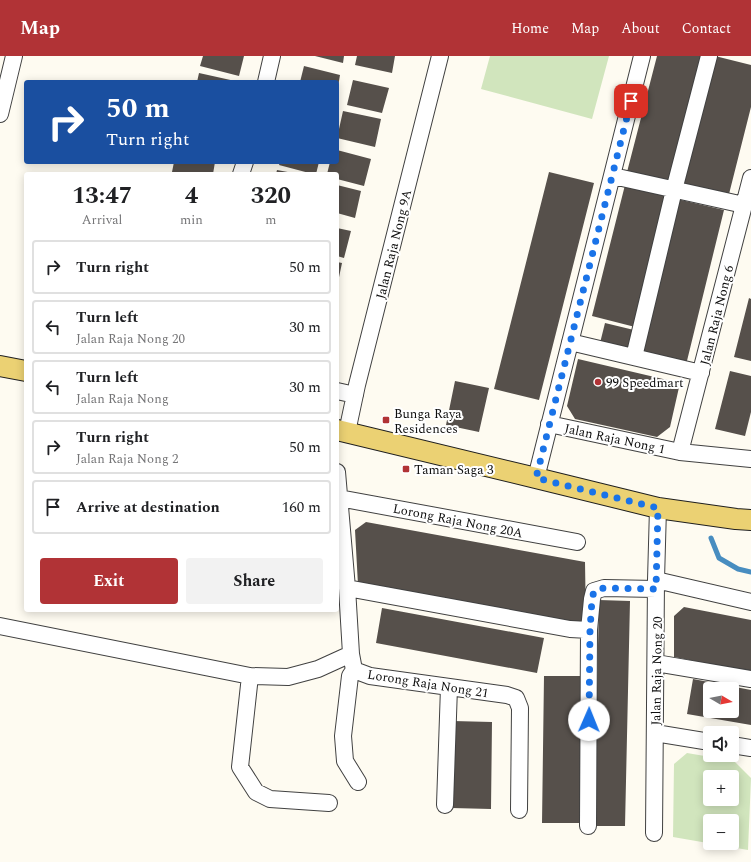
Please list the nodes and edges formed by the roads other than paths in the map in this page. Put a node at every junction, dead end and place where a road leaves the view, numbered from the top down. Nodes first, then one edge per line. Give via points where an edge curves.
1 (14, 56) edge
2 (272, 56) edge
3 (440, 56) edge
4 (642, 56) edge
5 (709, 56) edge
6 (266, 80) edge
7 (0, 114) edge
8 (613, 176) junction
9 (751, 178) edge
10 (674, 190) junction
11 (744, 205) junction
12 (570, 342) junction
13 (634, 357) junction
14 (0, 366) edge
15 (24, 371) edge
16 (701, 373) junction
17 (339, 391) edge
18 (355, 395) junction
19 (550, 424) junction
20 (342, 431) edge
21 (680, 452) junction
22 (751, 459) edge
23 (536, 478) junction
24 (339, 498) joint
25 (658, 508) junction
26 (751, 520) edge
27 (577, 542) dead end
28 (656, 584) junction
29 (347, 588) junction
30 (751, 602) edge
31 (0, 626) edge
32 (590, 630) junction
33 (351, 654) junction
34 (656, 663) junction
35 (354, 670) junction
36 (250, 676) junction
37 (751, 679) edge
38 (449, 686) junction
39 (655, 733) junction
40 (703, 741) edge
41 (739, 746) edge
42 (751, 748) edge
43 (358, 782) dead end
44 (329, 803) dead end
45 (445, 805) dead end
46 (519, 810) dead end
47 (588, 826) dead end
48 (654, 833) dead end

1 - 7 street
2 - 6 street
3 - 18 street, Jalan Raja Nong 9A
4 - 8 street
5 - 10 street
8 - 10 street
8 - 12 street
9 - 11 street, Jalan Raja Nong 6
10 - 11 street
10 - 13 street
11 - 16 street, Jalan Raja Nong 6
12 - 13 street
12 - 19 street
13 - 16 street
14 - 15 main road
16 - 21 street, Jalan Raja Nong 6
17 - 18 street
18 - 20 street, Jalan Raja Nong 9A
19 - 21 street, Jalan Raja Nong 1
19 - 23 street
20 - 23 main road
21 - 22 street, Jalan Raja Nong 1
23 - 25 main road
24 - 27 street, Lorong Raja Nong 20A
24 - 29 street, Lorong Raja Nong 21
25 - 26 main road
25 - 28 street, Jalan Raja Nong 20
28 - 30 street
28 - 32 street via 594,591
28 - 34 street, Jalan Raja Nong 20
29 - 32 street via 570,629
29 - 33 street, Lorong Raja Nong 21
31 - 36 street
32 - 47 street
33 - 35 street, Lorong Raja Nong 21
33 - 36 street via 318,669 288,677
34 - 37 street
34 - 39 street, Jalan Raja Nong 20
35 - 38 street, Lorong Raja Nong 21 via 370,676
35 - 43 street via 350,676 343,736 345,761
36 - 44 street via 240,768 256,792 270,798
38 - 45 street
38 - 46 street, Lorong Raja Nong 21 via 516,698 520,708
39 - 40 street
39 - 48 street, Jalan Raja Nong 20
41 - 42 street

